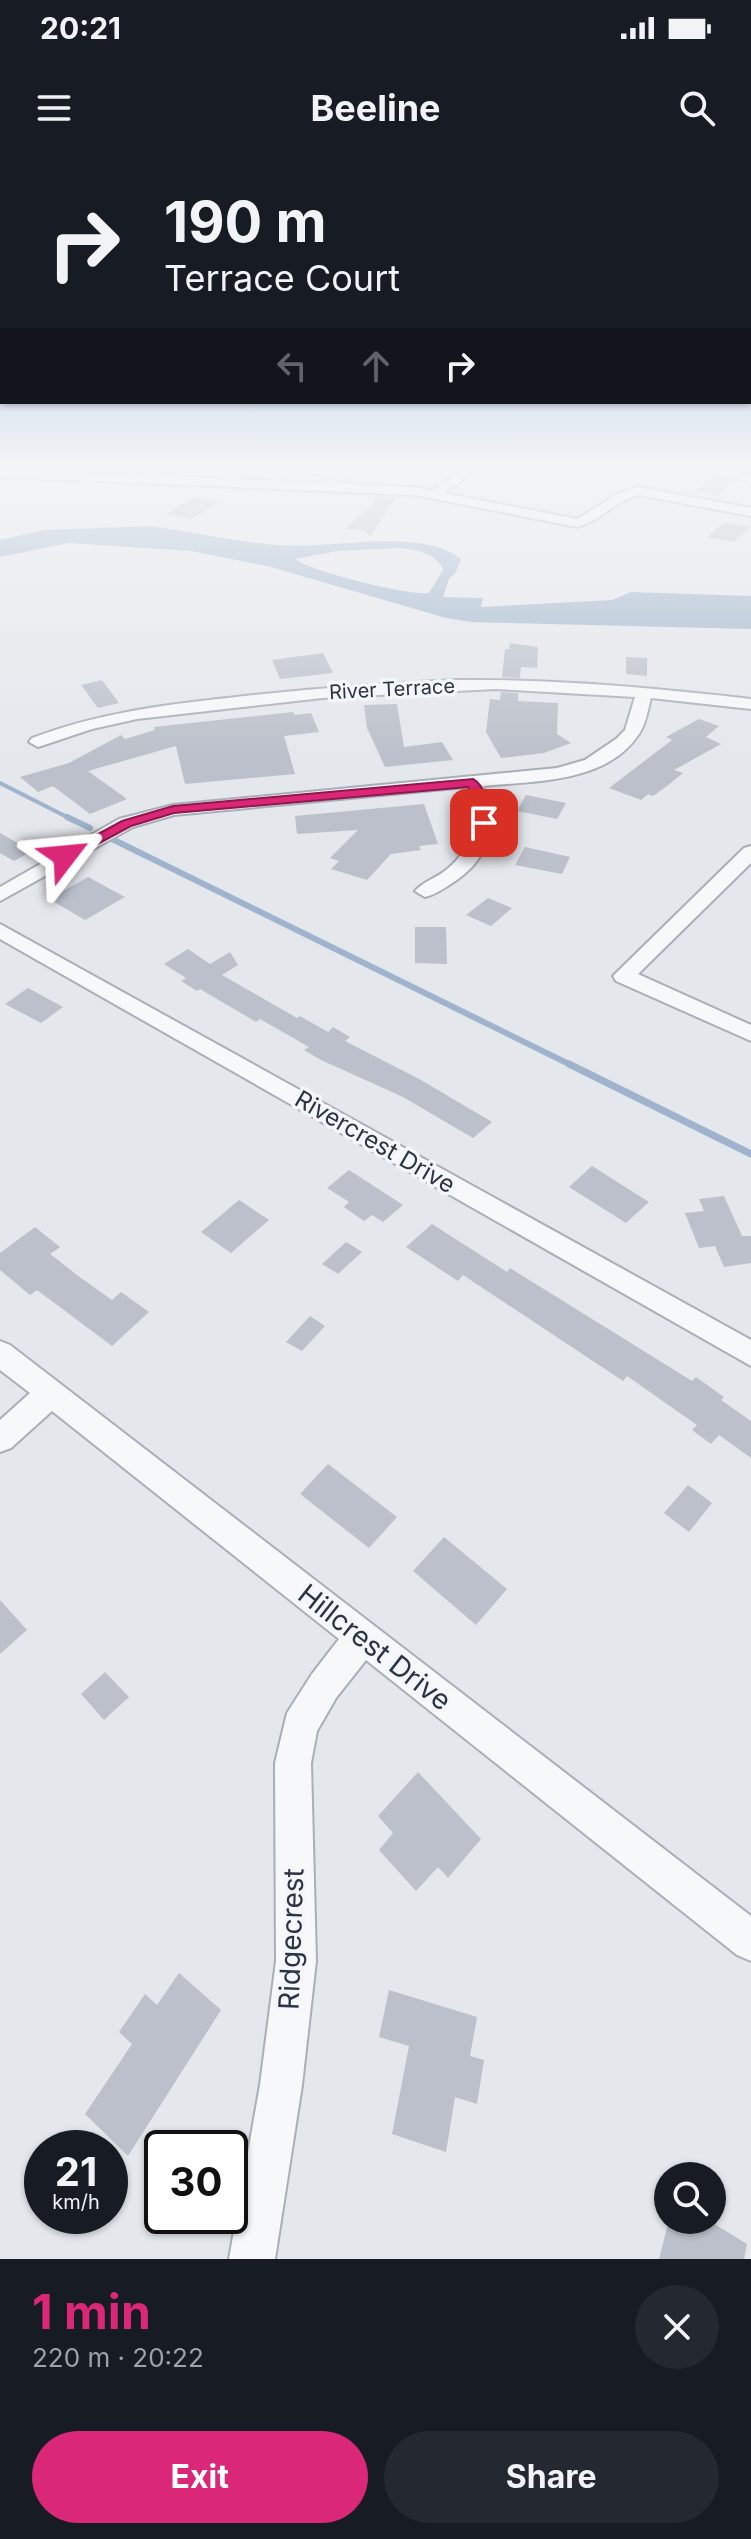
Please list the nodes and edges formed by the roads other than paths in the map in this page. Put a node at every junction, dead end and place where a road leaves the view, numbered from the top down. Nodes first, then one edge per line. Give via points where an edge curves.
1 (644, 693) junction
2 (708, 699) junction
3 (751, 704) edge
4 (751, 713) edge
5 (38, 742) dead end
6 (473, 782) junction
7 (751, 852) edge
8 (425, 891) dead end
9 (0, 895) edge
10 (0, 930) edge
11 (751, 1034) edge
12 (0, 1353) edge
13 (751, 1354) edge
14 (51, 1393) junction
15 (0, 1439) edge
16 (362, 1637) junction
17 (751, 1941) edge
18 (252, 2259) edge

1 - 2 street, River Terrace
1 - 5 street, River Terrace via 495,685 336,691 148,713 62,731
1 - 6 street via 633,731 591,764
2 - 3 street, River Terrace
2 - 4 street
6 - 8 street via 483,809 482,834 468,861
6 - 9 street via 207,804 153,814 87,843
7 - 11 street via 624,976
10 - 13 street, Rivercrest Drive
12 - 14 street, Hillcrest Drive
14 - 15 street
14 - 16 street, Hillcrest Drive
16 - 17 street, Hillcrest Drive
16 - 18 street, Ridgecrest via 300,1726 293,1763 296,1961

